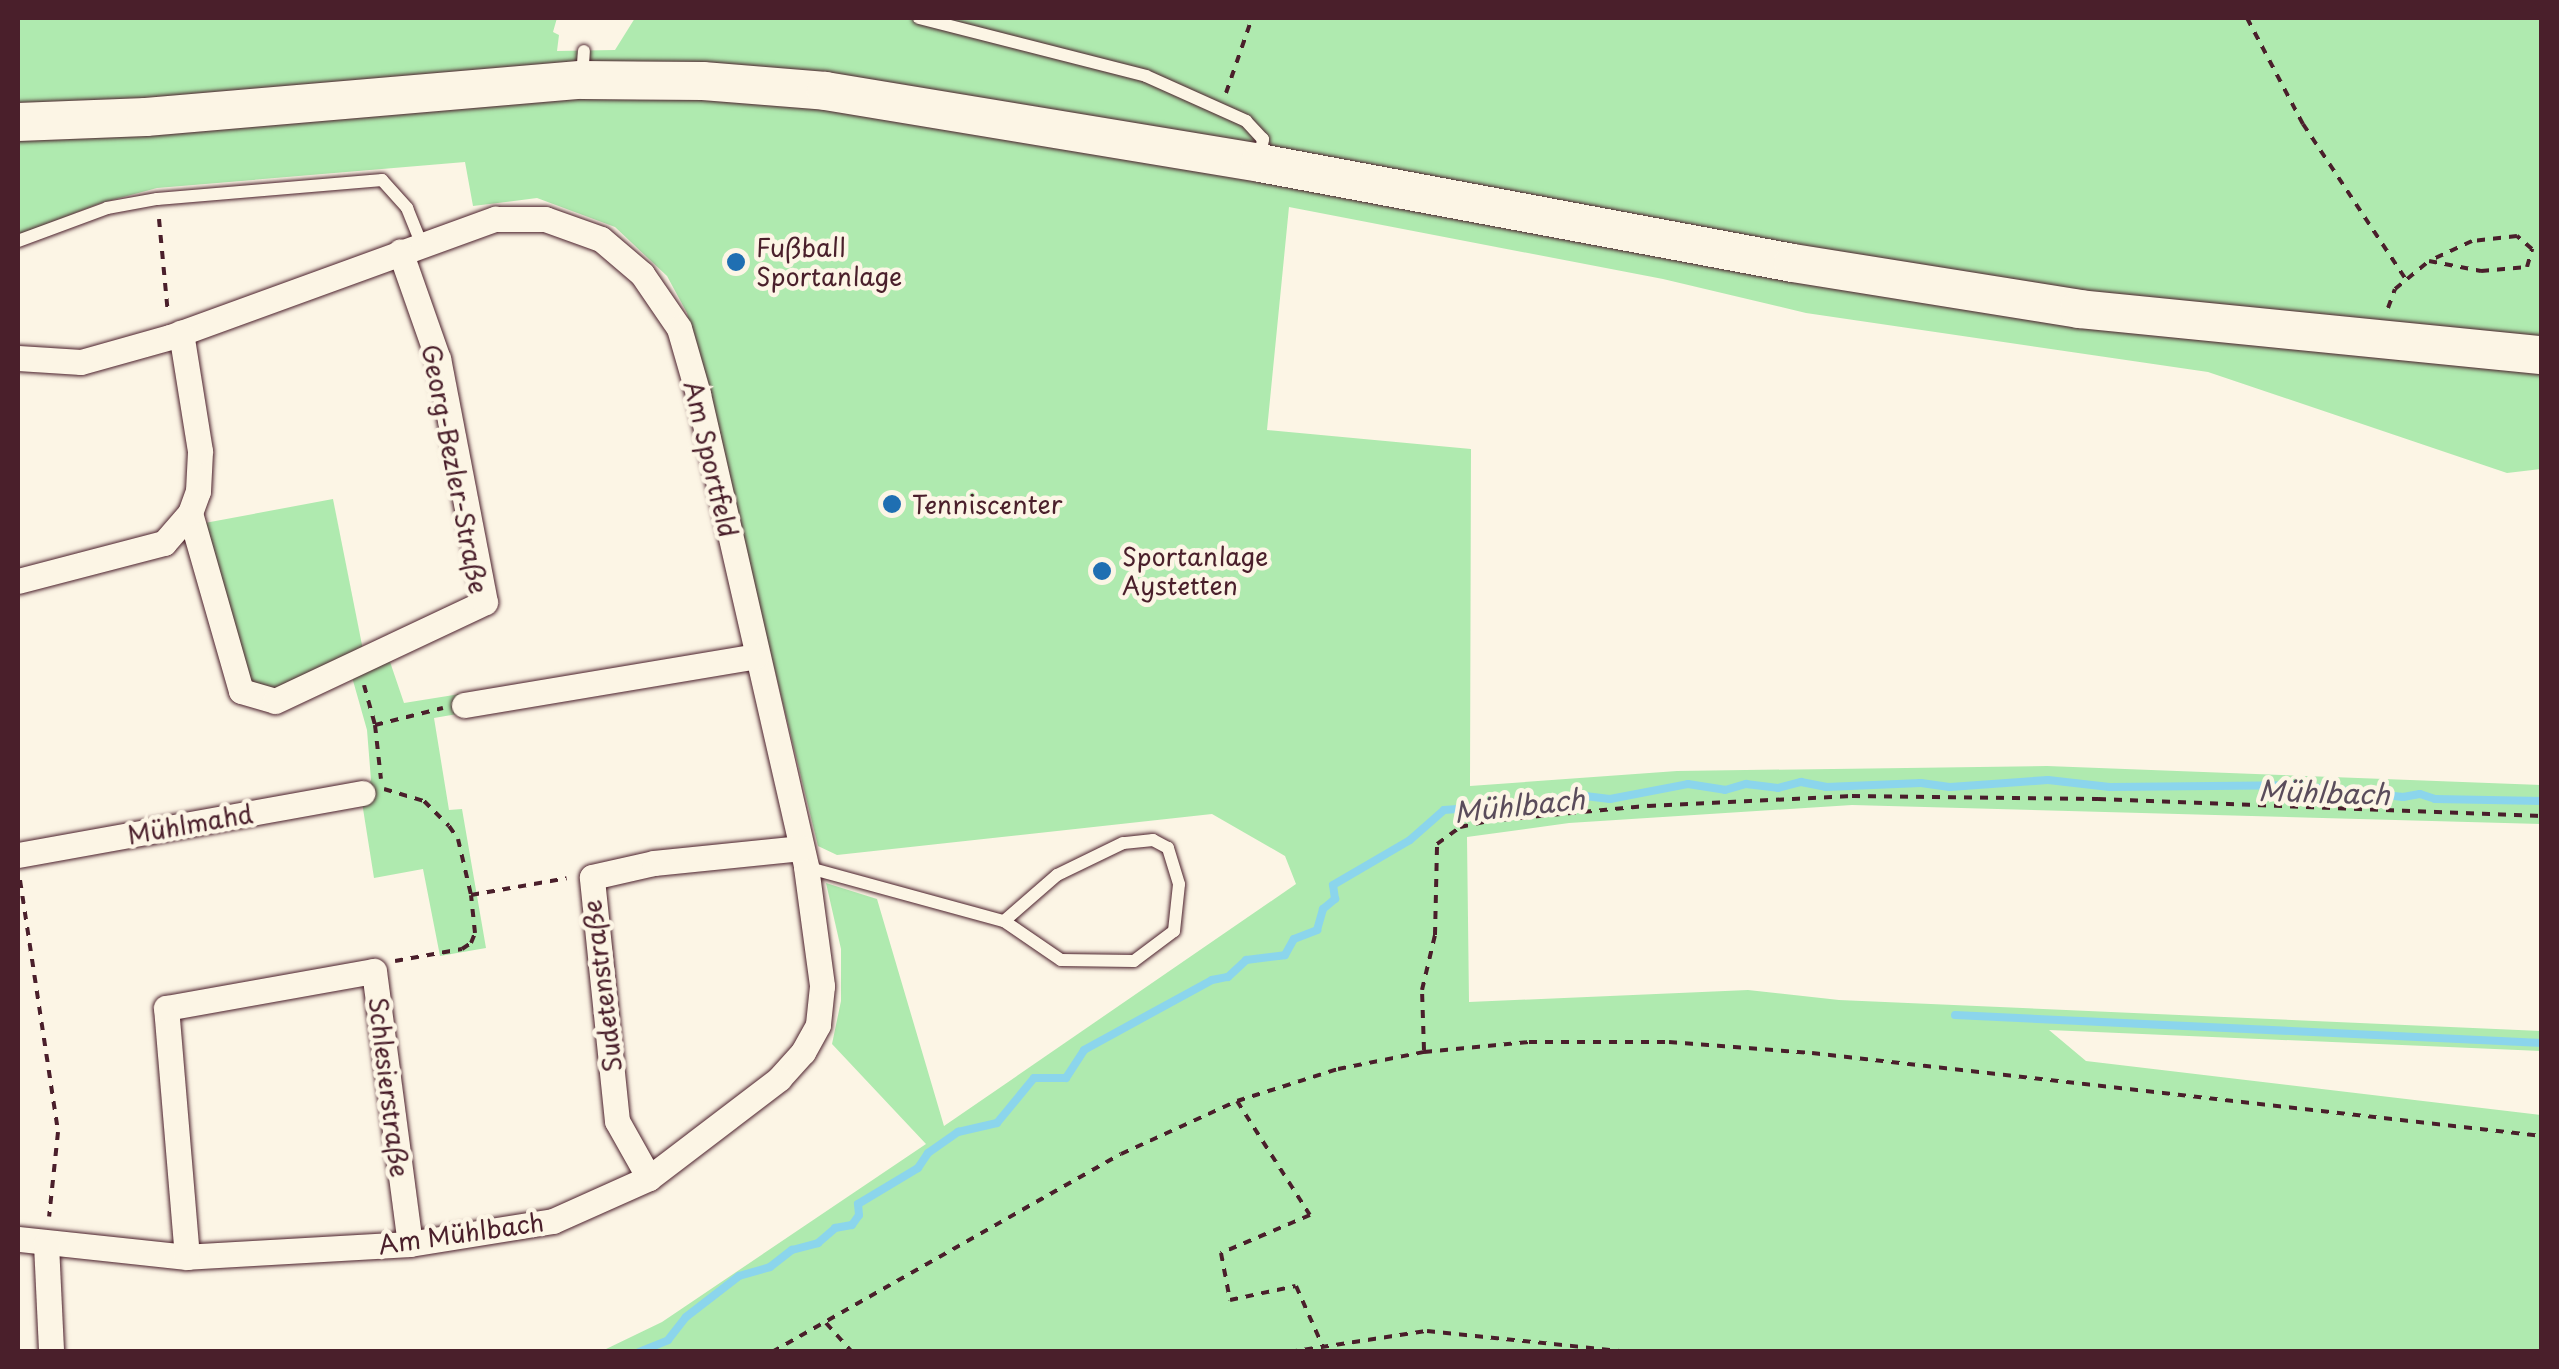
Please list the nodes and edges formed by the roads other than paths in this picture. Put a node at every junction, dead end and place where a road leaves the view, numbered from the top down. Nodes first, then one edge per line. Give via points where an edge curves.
1 (919, 18) edge
2 (18, 122) edge
3 (1260, 162) junction
4 (18, 241) edge
5 (411, 247) junction
6 (176, 335) junction
7 (2542, 355) edge
8 (18, 358) edge
9 (190, 514) junction
10 (18, 581) edge
11 (756, 656) junction
12 (464, 705) road end
13 (372, 791) road end
14 (18, 855) edge
15 (806, 868) junction
16 (1004, 922) junction
17 (649, 1178) junction
18 (18, 1239) edge
19 (46, 1244) junction
20 (410, 1244) junction
21 (187, 1257) junction
22 (51, 1352) edge

1 - 3 lane via 1146,76 1246,121 1263,139
2 - 3 main road via 146,117 583,65 826,92
3 - 7 main road via 1793,263 2079,309
4 - 5 lane via 107,208 157,199 382,180 407,208
5 - 6 street, Am Sportfeld
5 - 9 street, Georg-Bezler-Straße via 484,602 275,701 241,692
5 - 11 street, Am Sportfeld via 496,219 544,219 601,239 642,274 679,328
6 - 8 street, Am Sportfeld via 82,362
6 - 9 street, Georg-Bezler-Straße via 200,451
9 - 10 street via 164,542
11 - 12 street
11 - 15 street, Am Sportfeld
13 - 14 street, Mühlmahd
15 - 16 lane
15 - 17 street, Am Mühlbach via 822,986 818,1025 779,1079
15 - 17 street, Sudetenstraße via 654,863 592,877 617,1121
16 - 16 lane via 1061,960 1134,961 1174,931 1178,884 1168,848 1153,840 1123,844 1057,875
17 - 20 street, Am Mühlbach via 554,1221
18 - 19 street, Am Mühlbach
19 - 21 street, Am Mühlbach
19 - 22 street
20 - 21 street, Am Mühlbach
20 - 21 street, Schlesierstraße via 374,971 166,1008

